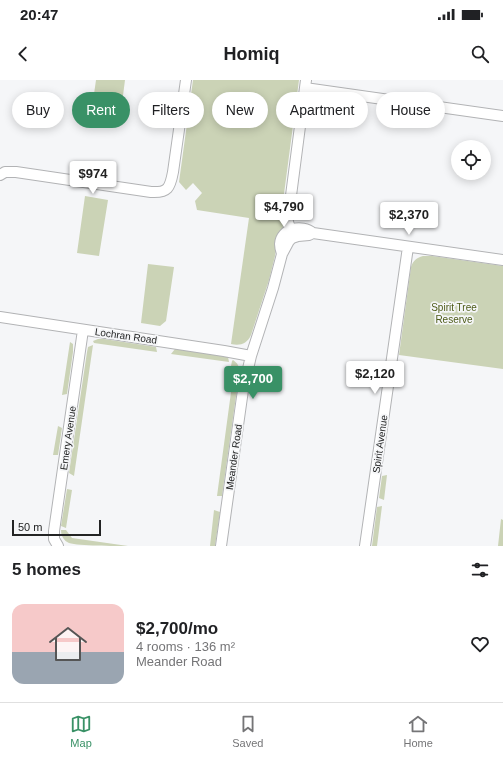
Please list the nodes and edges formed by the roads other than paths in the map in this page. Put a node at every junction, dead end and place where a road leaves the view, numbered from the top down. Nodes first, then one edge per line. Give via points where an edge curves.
1 (186, 80) edge
2 (306, 84) edge
3 (503, 116) edge
4 (0, 175) edge
5 (294, 233) junction
6 (408, 247) junction
7 (503, 260) edge
8 (0, 317) edge
9 (83, 330) junction
10 (251, 356) junction
11 (58, 546) edge
12 (221, 546) edge
13 (365, 546) edge

1 - 4 street via 171,183 163,192 16,172 4,172
2 - 3 street
2 - 5 street via 287,218
5 - 6 street via 313,233
5 - 10 street, Meander Road via 284,234 281,238 282,254
6 - 7 street
6 - 13 street, Spirit Avenue
8 - 9 street, Lochran Road
9 - 10 street, Lochran Road
9 - 11 street, Emery Avenue via 54,531 54,539
10 - 12 street, Meander Road via 242,396

